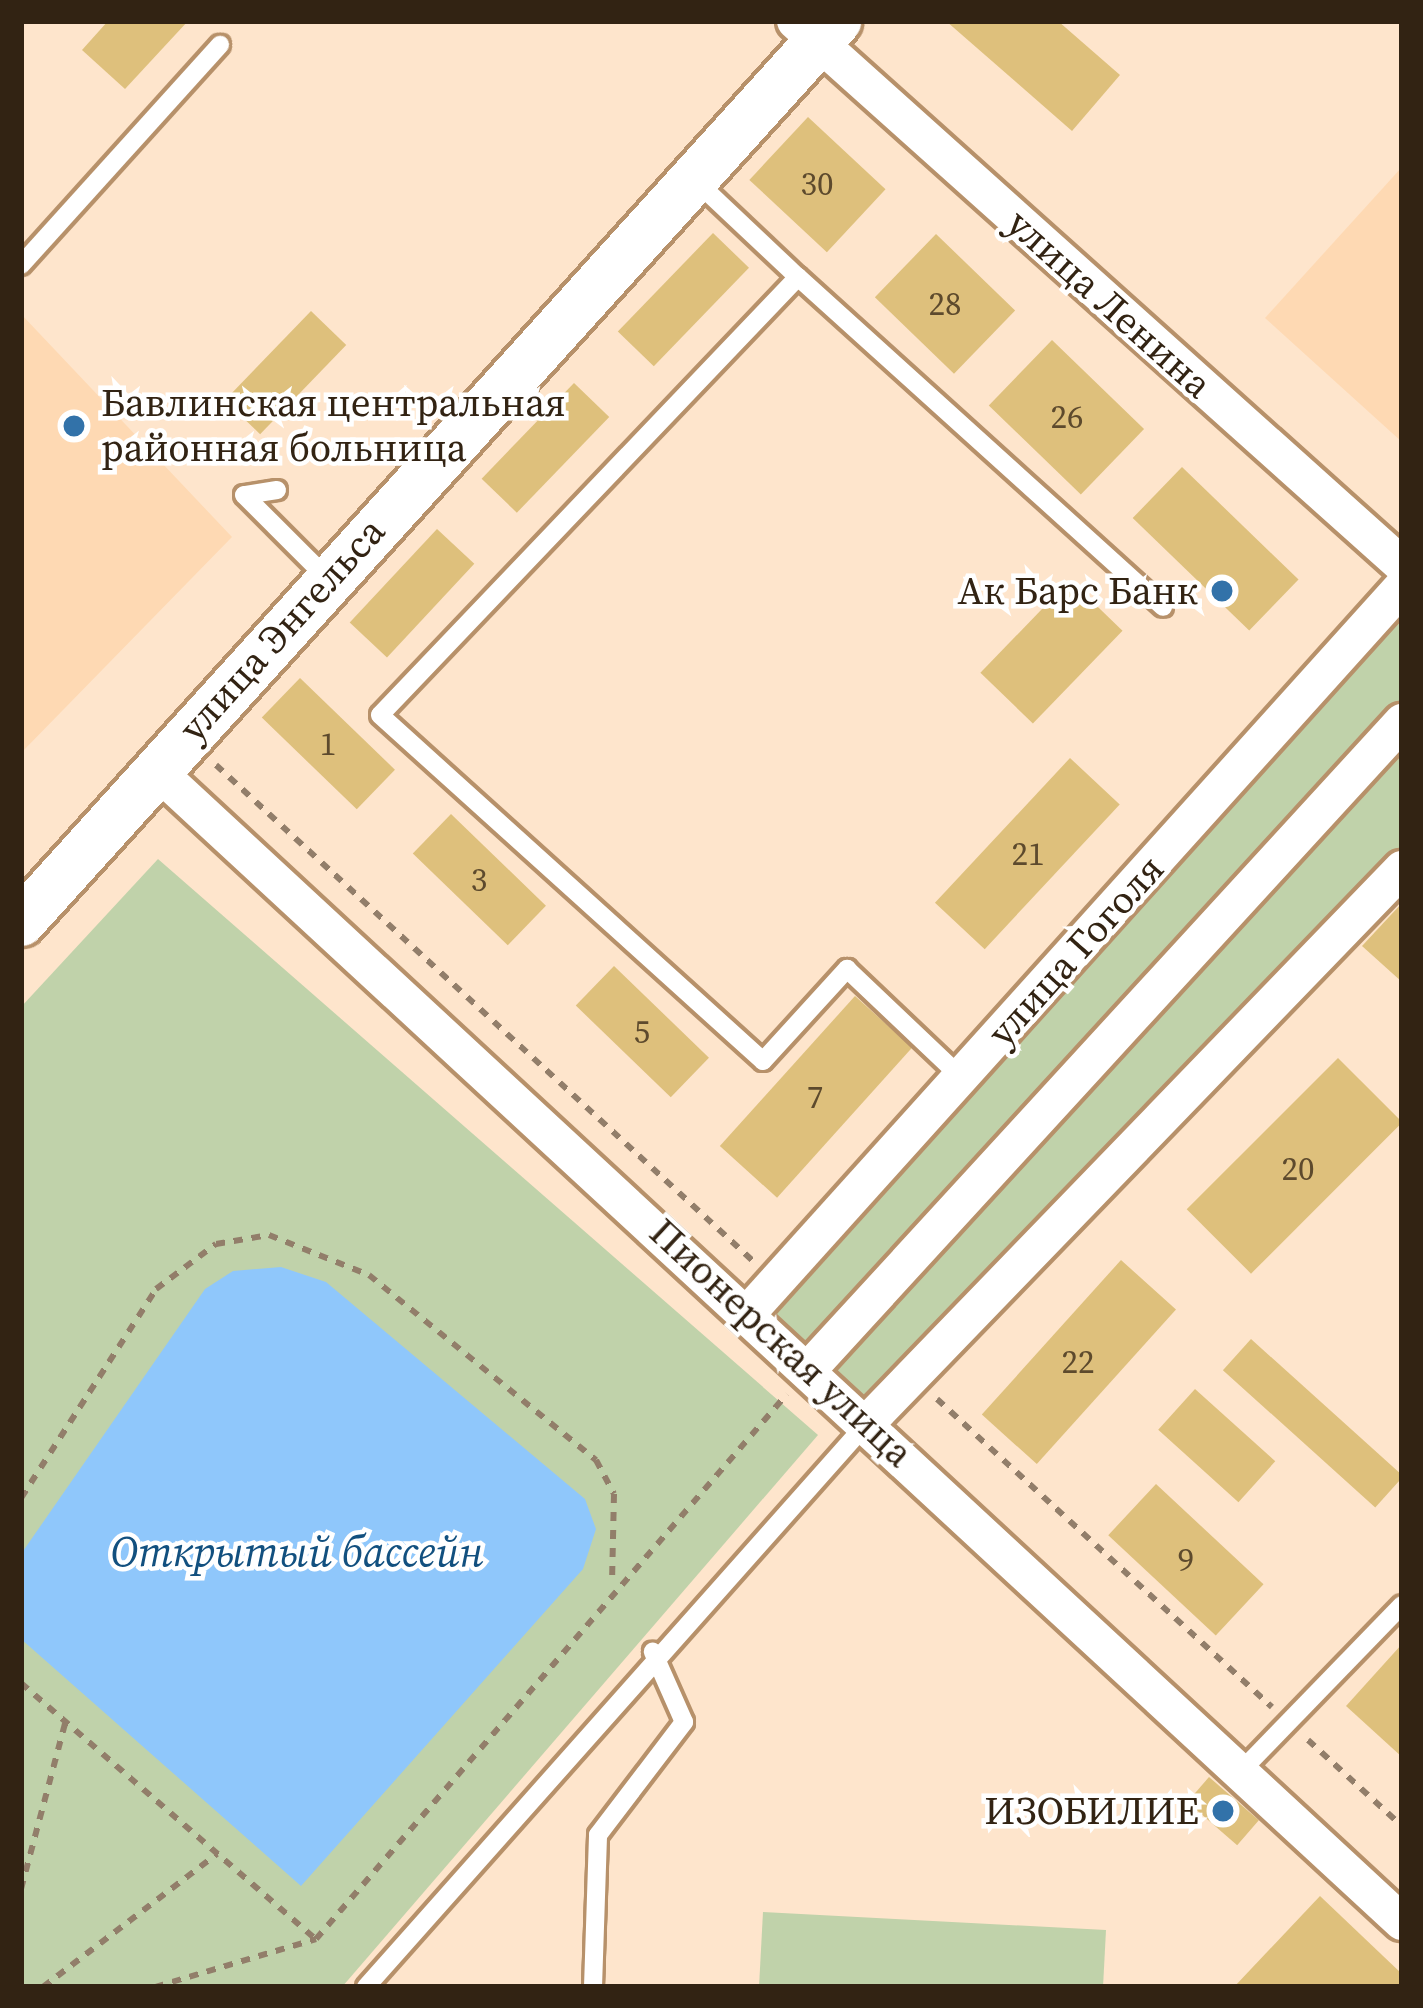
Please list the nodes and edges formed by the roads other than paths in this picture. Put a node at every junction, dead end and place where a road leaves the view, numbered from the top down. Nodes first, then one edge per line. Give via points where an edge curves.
1 (816, 28) edge
2 (220, 45) dead end
3 (692, 177) junction
4 (21, 265) edge
5 (798, 277) junction
6 (278, 490) dead end
7 (1402, 565) edge
8 (328, 579) junction
9 (1402, 586) edge
10 (1163, 607) dead end
11 (1402, 722) edge
12 (171, 753) junction
13 (1402, 869) edge
14 (21, 922) edge
15 (962, 1078) junction
16 (748, 1313) junction
17 (809, 1369) junction
18 (868, 1422) junction
19 (1402, 1605) edge
20 (653, 1652) junction
21 (1241, 1771) junction
22 (1402, 1922) edge
23 (366, 1987) edge
24 (592, 1987) edge

1 - 3 street, улица Энгельса
1 - 7 street, улица Ленина
2 - 4 lane
3 - 5 lane
3 - 8 street, улица Энгельса
5 - 10 lane
5 - 15 lane via 380,716 763,1061 847,969
6 - 8 lane via 244,495
8 - 12 street, улица Энгельса
9 - 15 street, улица Гоголя
11 - 17 street
12 - 14 street, улица Энгельса
12 - 16 street, Пионерская улица
13 - 18 street
15 - 16 street, улица Гоголя
16 - 17 street, Пионерская улица
17 - 18 street, Пионерская улица
18 - 20 lane
18 - 21 street, Пионерская улица
19 - 21 lane
20 - 23 lane
20 - 24 lane via 684,1722 598,1835
21 - 22 street, Пионерская улица

